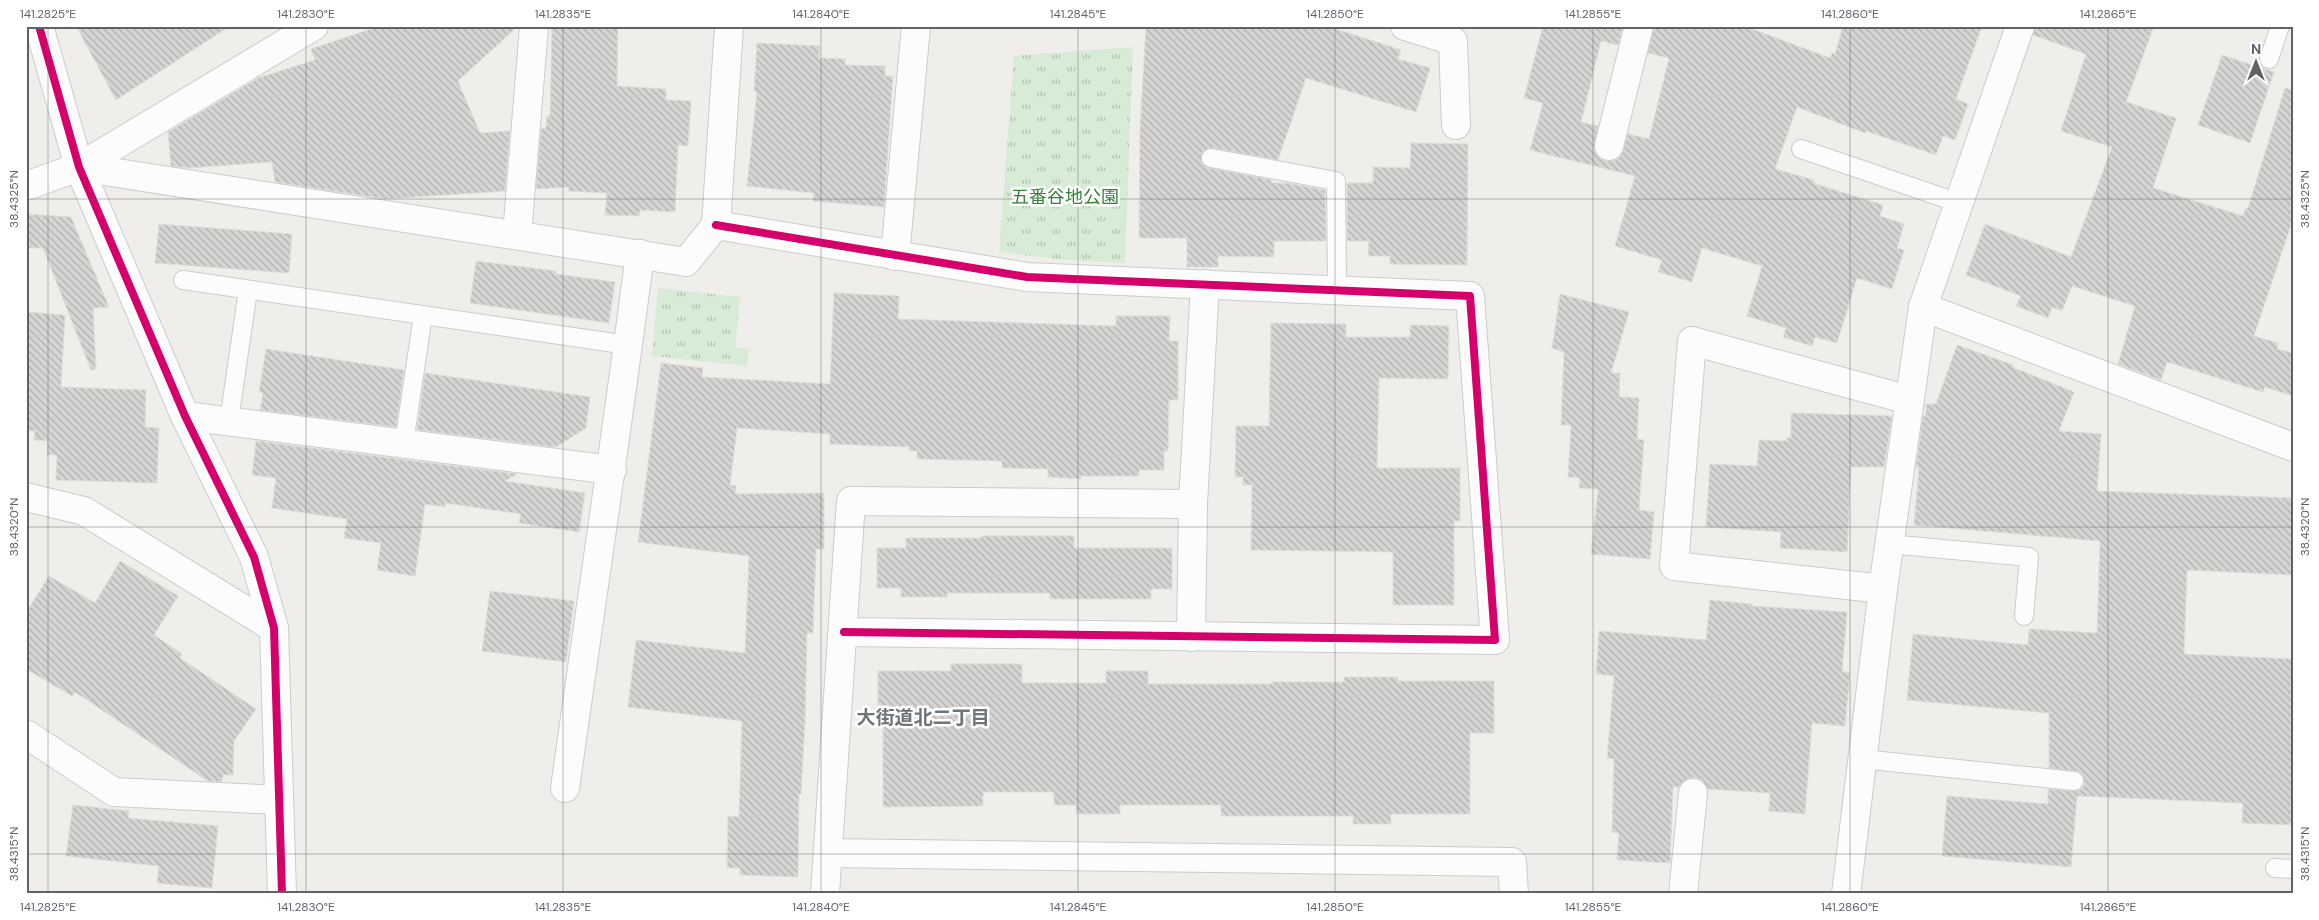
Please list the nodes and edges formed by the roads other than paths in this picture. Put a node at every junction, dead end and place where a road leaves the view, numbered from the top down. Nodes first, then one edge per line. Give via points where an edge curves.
1 (38, 26) edge
2 (314, 26) edge
3 (534, 26) edge
4 (729, 26) edge
5 (916, 26) edge
6 (1406, 26) edge
7 (1639, 26) edge
8 (2020, 26) edge
9 (2280, 26) edge
10 (2269, 59) dead end
11 (1456, 125) dead end
12 (1609, 146) dead end
13 (1801, 149) dead end
14 (1211, 158) dead end
15 (79, 167) junction
16 (26, 186) edge
17 (1959, 203) junction
18 (716, 225) junction
19 (517, 235) junction
20 (640, 254) junction
21 (895, 256) junction
22 (183, 280) dead end
23 (1205, 284) junction
24 (248, 290) junction
25 (1338, 290) junction
26 (1923, 307) junction
27 (423, 315) junction
28 (628, 345) junction
29 (1909, 400) junction
30 (185, 416) junction
31 (229, 421) junction
32 (404, 444) junction
33 (2293, 447) edge
34 (612, 470) junction
35 (26, 496) edge
36 (1193, 504) junction
37 (1889, 544) junction
38 (1883, 589) junction
39 (2024, 616) dead end
40 (274, 628) junction
41 (844, 632) junction
42 (1191, 636) junction
43 (26, 734) edge
44 (1862, 759) junction
45 (2074, 781) dead end
46 (565, 788) dead end
47 (1693, 793) dead end
48 (278, 800) junction
49 (828, 853) junction
50 (2275, 868) dead end
51 (2293, 869) edge
52 (282, 894) edge
53 (825, 894) edge
54 (1514, 894) edge
55 (1683, 894) edge
56 (1846, 894) edge

1 - 15 street
2 - 15 street
3 - 19 street
4 - 18 street
5 - 21 street
6 - 11 street via 1453,41
7 - 12 street
8 - 17 street
9 - 10 lane
13 - 17 lane
14 - 25 lane via 1336,181
15 - 16 street
15 - 19 street
15 - 30 street
17 - 26 street
18 - 20 street via 686,262
18 - 21 street
19 - 20 street
20 - 28 street
21 - 23 street via 1027,277
22 - 24 lane
23 - 25 street
23 - 36 street
24 - 27 lane
24 - 31 lane
25 - 42 street via 1470,296 1496,640
26 - 29 street
26 - 33 street
27 - 28 lane
27 - 32 lane
28 - 34 street
29 - 37 street
29 - 38 street via 1692,341 1674,566
30 - 31 street
30 - 40 street via 254,557
31 - 32 street
32 - 34 street
34 - 46 street
35 - 40 street via 84,511
36 - 41 street via 852,501
36 - 42 street
37 - 38 street
37 - 39 lane via 2029,557
38 - 44 street
40 - 48 street
41 - 42 street
41 - 49 street
43 - 48 street via 114,792
44 - 45 lane
44 - 56 street
47 - 55 street
48 - 52 street
49 - 53 street
49 - 54 street via 1512,862
50 - 51 lane

